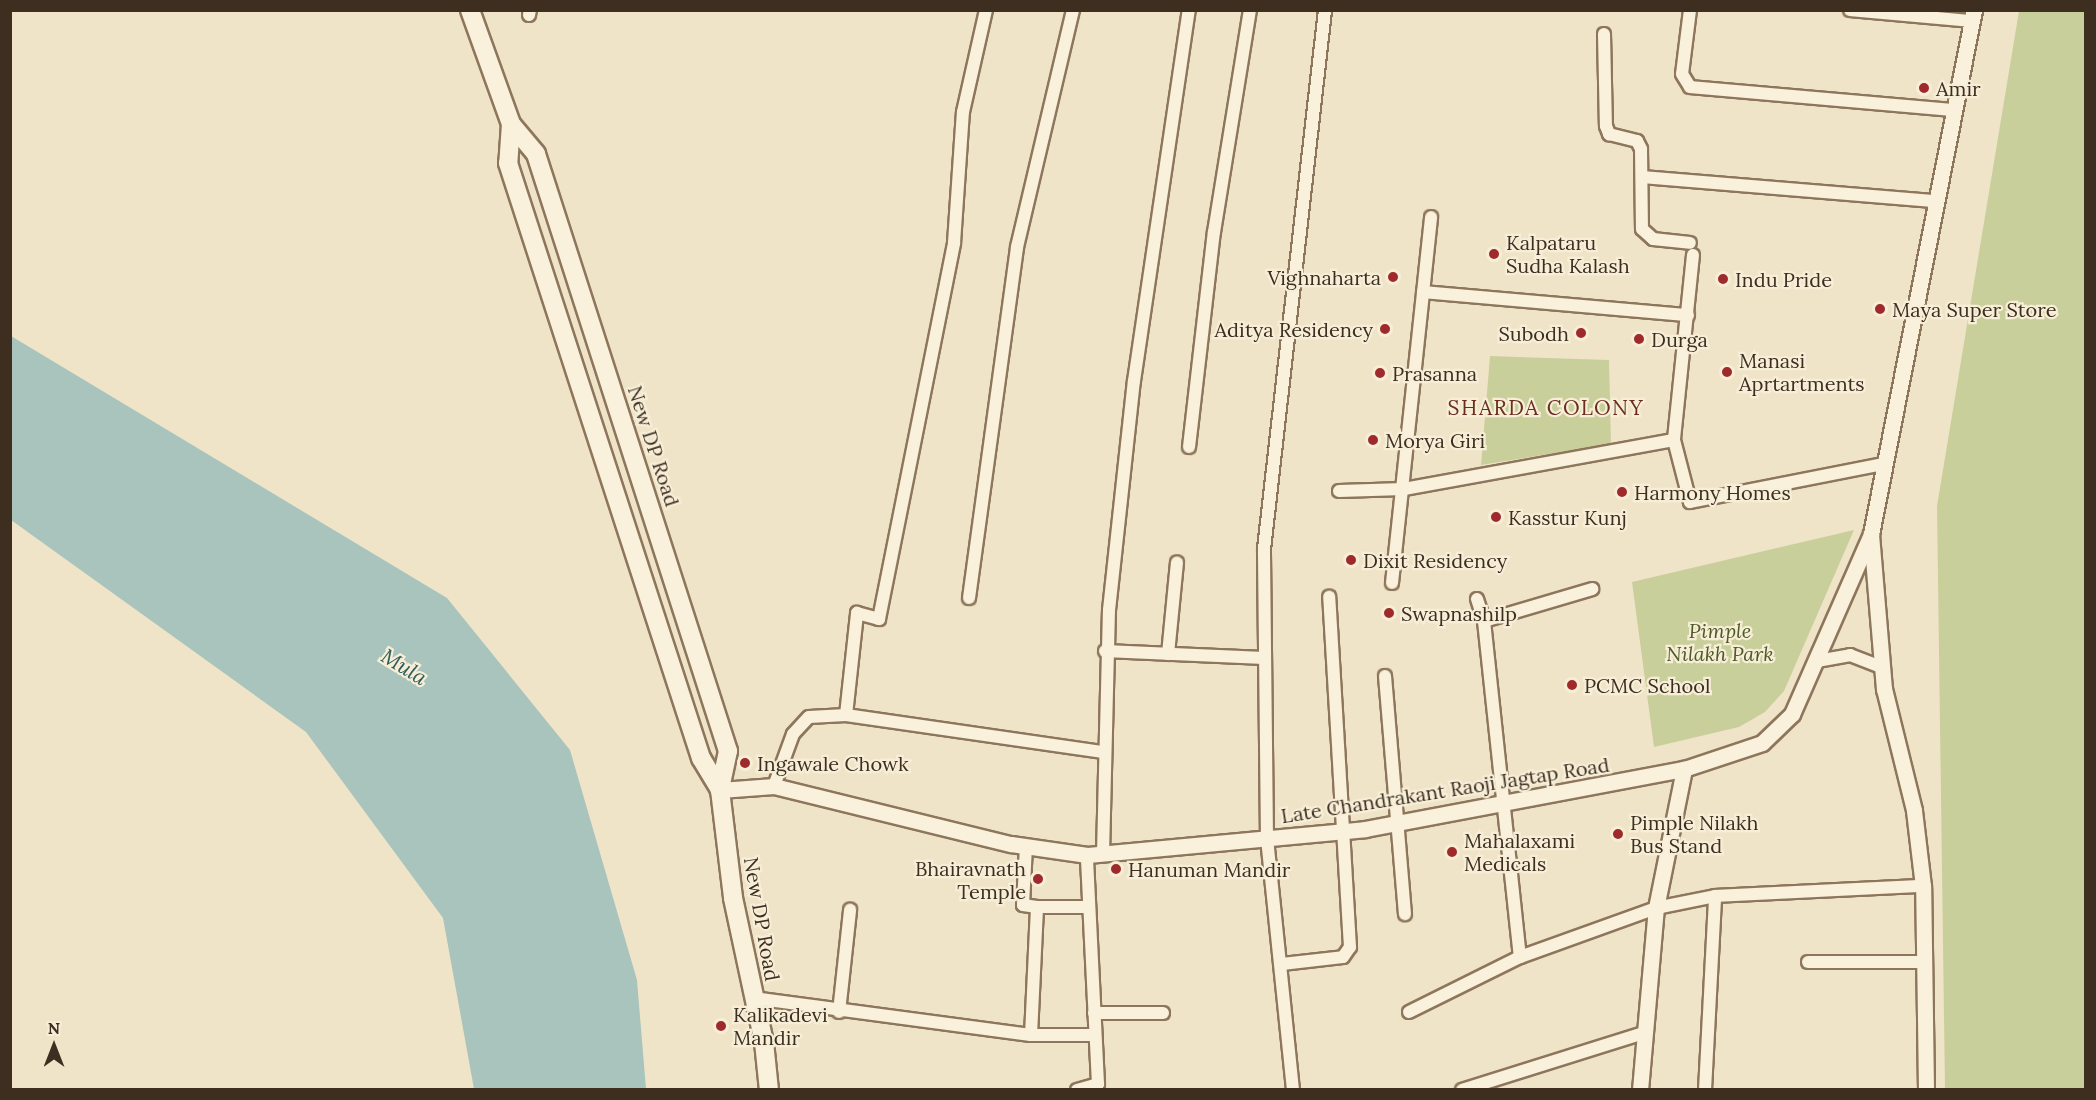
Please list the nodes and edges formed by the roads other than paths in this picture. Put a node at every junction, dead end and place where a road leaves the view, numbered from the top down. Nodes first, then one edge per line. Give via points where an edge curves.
1 (470, 10) edge
2 (986, 10) edge
3 (1073, 10) edge
4 (1189, 10) edge
5 (1250, 10) edge
6 (1325, 10) edge
7 (1690, 10) edge
8 (1850, 10) edge
9 (1973, 16) edge
10 (1604, 34) dead end
11 (1955, 110) junction
12 (511, 124) junction
13 (1642, 177) junction
14 (1933, 201) junction
15 (1431, 217) dead end
16 (1690, 243) dead end
17 (1694, 255) dead end
18 (1423, 292) junction
19 (1688, 315) junction
20 (1674, 440) junction
21 (1189, 447) dead end
22 (1884, 464) junction
23 (1404, 489) junction
24 (1339, 490) dead end
25 (1871, 534) junction
26 (1177, 562) dead end
27 (1392, 583) dead end
28 (1592, 589) dead end
29 (1329, 597) dead end
30 (969, 598) dead end
31 (1477, 599) dead end
32 (1484, 621) junction
33 (1105, 651) junction
34 (1167, 654) junction
35 (1264, 657) junction
36 (1817, 661) junction
37 (1881, 667) junction
38 (1385, 676) dead end
39 (846, 714) junction
40 (1103, 752) junction
41 (1684, 769) junction
42 (774, 786) junction
43 (720, 790) junction
44 (1504, 806) junction
45 (1395, 823) junction
46 (1341, 831) junction
47 (1266, 840) junction
48 (1026, 846) junction
49 (1103, 854) junction
50 (1087, 855) junction
51 (1923, 886) junction
52 (1715, 896) junction
53 (1037, 907) junction
54 (1089, 907) junction
55 (1656, 908) junction
56 (850, 910) dead end
57 (1405, 914) dead end
58 (1520, 957) junction
59 (1808, 962) dead end
60 (1925, 962) junction
61 (1282, 964) junction
62 (753, 998) junction
63 (839, 1012) junction
64 (1409, 1012) dead end
65 (1094, 1013) junction
66 (1163, 1013) dead end
67 (1644, 1033) junction
68 (1031, 1035) junction
69 (1095, 1035) junction
70 (769, 1089) edge
71 (1077, 1089) edge
72 (1293, 1089) edge
73 (1462, 1089) edge
74 (1640, 1089) edge
75 (1705, 1089) edge
76 (1926, 1089) edge

1 - 12 main road, New DP Road
2 - 39 street via 963,112 952,255 879,619 857,613
3 - 30 street via 1017,246
4 - 33 street via 1134,381
5 - 21 street via 1214,232
6 - 35 street via 1274,437 1264,549
7 - 11 street via 1682,74 1690,87
8 - 9 street
9 - 11 street
10 - 13 street via 1606,126 1616,138 1637,141
11 - 14 street
12 - 43 main road, New DP Road via 508,163 700,758
12 - 43 main road, New DP Road via 536,154 728,751
13 - 14 street
13 - 16 street via 1642,229 1653,239
14 - 22 street
15 - 18 street
17 - 19 street
18 - 19 street
18 - 23 street
19 - 20 street
20 - 22 street via 1690,502
20 - 23 street
22 - 25 street
23 - 24 street
23 - 27 street
25 - 36 street, Late Chandrakant Raoji Jagtap Road
25 - 37 street
26 - 34 street
28 - 32 street
29 - 46 street
31 - 32 street
32 - 44 street
33 - 34 street
33 - 40 street
34 - 35 street
35 - 47 street
36 - 37 street via 1850,655
36 - 41 street, Late Chandrakant Raoji Jagtap Road via 1778,731 1762,743
37 - 51 street via 1914,810
38 - 45 street
39 - 40 street
39 - 42 street via 810,717 793,734
40 - 49 street
41 - 44 street, Late Chandrakant Raoji Jagtap Road
41 - 55 street
42 - 43 street, Late Chandrakant Raoji Jagtap Road
42 - 48 street, Late Chandrakant Raoji Jagtap Road
43 - 62 main road, New DP Road via 733,898
44 - 45 street, Late Chandrakant Raoji Jagtap Road
44 - 58 street
45 - 46 street, Late Chandrakant Raoji Jagtap Road
45 - 57 street
46 - 47 street, Late Chandrakant Raoji Jagtap Road
46 - 61 street via 1348,954
47 - 49 street, Late Chandrakant Raoji Jagtap Road
47 - 61 street
48 - 50 street, Late Chandrakant Raoji Jagtap Road
48 - 53 street via 1023,905
49 - 50 street, Late Chandrakant Raoji Jagtap Road
50 - 54 street
51 - 52 street
51 - 60 street
52 - 55 street
52 - 75 street
53 - 54 street
53 - 68 street
54 - 65 street
55 - 58 street
55 - 67 street
56 - 63 street
58 - 64 street
59 - 60 street
60 - 76 street
61 - 72 street
62 - 63 street
62 - 70 main road, New DP Road
63 - 68 street
65 - 66 street
65 - 69 street
67 - 73 street
67 - 74 street
68 - 69 street
69 - 71 street via 1098,1084

